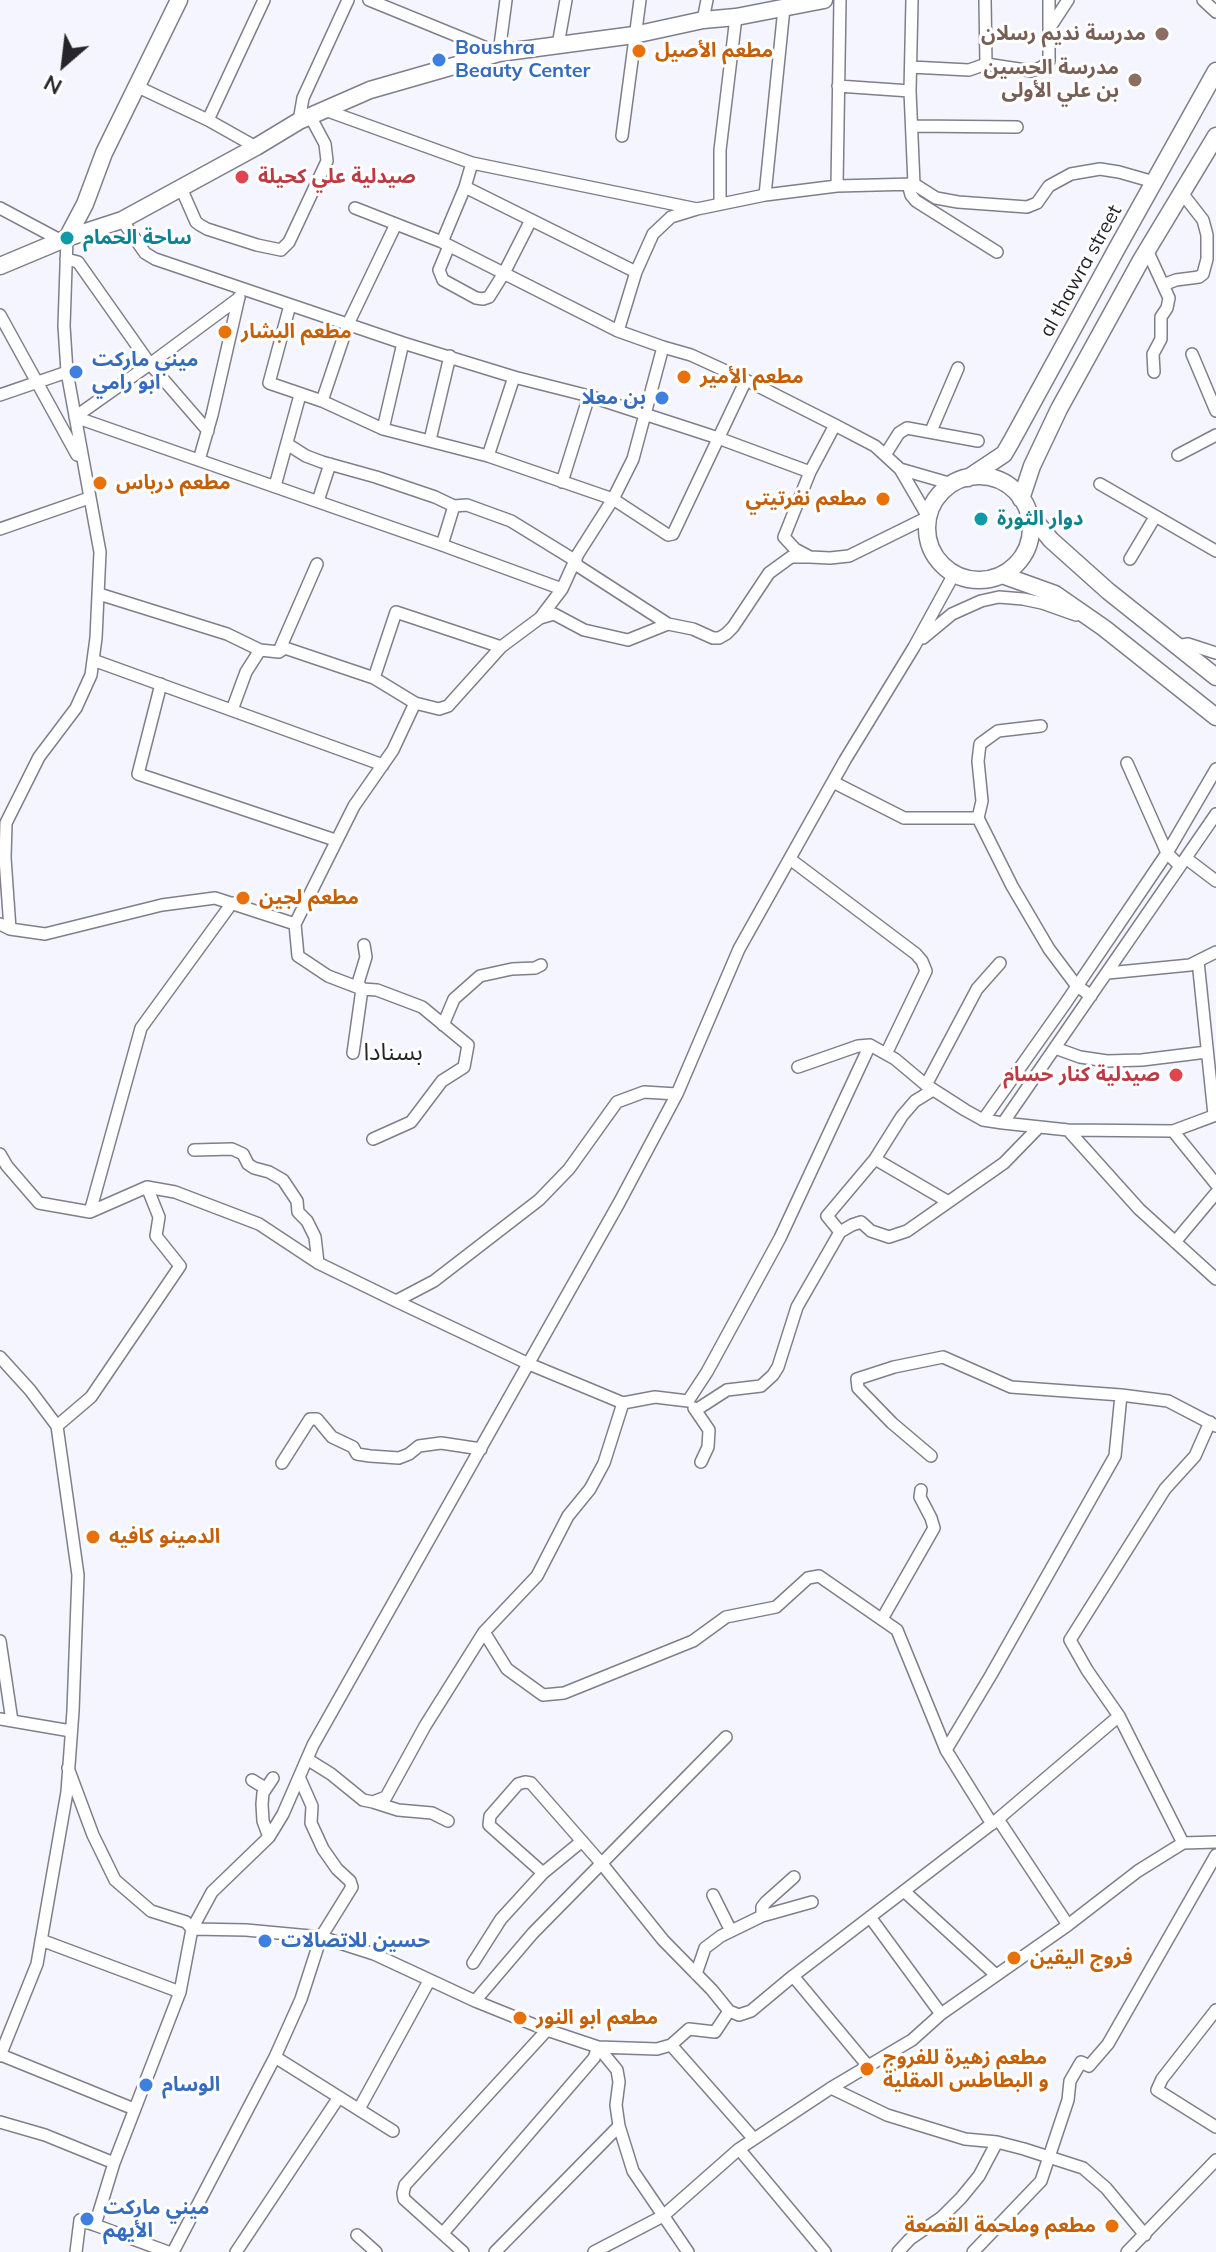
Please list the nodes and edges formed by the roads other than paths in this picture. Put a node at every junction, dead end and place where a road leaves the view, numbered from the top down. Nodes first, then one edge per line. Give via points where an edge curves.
1 (179, 0) edge
2 (264, 0) edge
3 (348, 0) edge
4 (369, 0) edge
5 (506, 0) edge
6 (566, 0) edge
7 (640, 0) edge
8 (707, 0) edge
9 (824, 0) edge
10 (840, 0) edge
11 (912, 0) edge
12 (985, 0) edge
13 (1049, 0) edge
14 (1068, 0) edge
15 (1203, 0) edge
16 (807, 1) edge
17 (784, 8) junction
18 (1216, 12) edge
19 (736, 17) junction
20 (703, 20) junction
21 (1049, 29) junction
22 (634, 35) junction
23 (558, 45) junction
24 (499, 53) junction
25 (986, 64) junction
26 (911, 67) junction
27 (1216, 71) edge
28 (838, 86) junction
29 (138, 87) junction
30 (910, 91) junction
31 (312, 116) junction
32 (208, 120) junction
33 (912, 126) junction
34 (1017, 127) dead end
35 (622, 136) dead end
36 (1216, 136) edge
37 (256, 147) junction
38 (472, 163) junction
39 (1154, 182) junction
40 (911, 184) junction
41 (837, 186) junction
42 (465, 187) junction
43 (181, 188) junction
44 (1182, 193) junction
45 (765, 195) junction
46 (720, 204) junction
47 (0, 208) edge
48 (355, 208) dead end
49 (697, 209) junction
50 (122, 220) junction
51 (531, 220) junction
52 (396, 224) junction
53 (63, 239) junction
54 (446, 244) junction
55 (1147, 250) junction
56 (997, 252) dead end
57 (66, 259) junction
58 (0, 266) edge
59 (636, 272) junction
60 (504, 273) junction
61 (1163, 285) junction
62 (239, 293) junction
63 (290, 305) junction
64 (0, 315) edge
65 (348, 324) junction
66 (618, 331) junction
67 (403, 343) junction
68 (663, 347) junction
69 (1192, 354) dead end
70 (450, 356) junction
71 (150, 364) junction
72 (958, 368) dead end
73 (67, 372) junction
74 (1154, 372) dead end
75 (514, 377) junction
76 (746, 380) junction
77 (38, 382) junction
78 (0, 395) edge
79 (300, 395) junction
80 (589, 396) junction
81 (322, 401) junction
82 (1216, 411) edge
83 (646, 415) junction
84 (75, 417) junction
85 (835, 425) junction
86 (383, 429) junction
87 (208, 431) junction
88 (931, 431) junction
89 (1216, 435) edge
90 (718, 438) junction
91 (430, 440) junction
92 (978, 441) dead end
93 (287, 444) junction
94 (885, 455) junction
95 (1178, 455) dead end
96 (488, 456) junction
97 (199, 460) junction
98 (330, 464) junction
99 (83, 468) junction
100 (900, 469) junction
101 (810, 472) junction
102 (968, 478) junction
103 (562, 482) junction
104 (952, 484) junction
105 (1100, 484) dead end
106 (275, 486) junction
107 (89, 498) junction
108 (613, 499) junction
109 (318, 501) junction
110 (1024, 505) junction
111 (454, 506) junction
112 (928, 517) junction
113 (1155, 517) junction
114 (0, 529) edge
115 (442, 545) junction
116 (1216, 551) edge
117 (810, 557) junction
118 (1130, 559) dead end
119 (576, 563) junction
120 (317, 564) dead end
121 (954, 574) junction
122 (1002, 575) junction
123 (562, 589) junction
124 (99, 594) junction
125 (540, 618) junction
126 (668, 624) junction
127 (1104, 628) junction
128 (1177, 646) junction
129 (501, 647) junction
130 (914, 647) junction
131 (260, 650) junction
132 (279, 652) junction
133 (1216, 653) edge
134 (93, 660) junction
135 (1216, 677) edge
136 (374, 678) junction
137 (161, 684) junction
138 (415, 703) junction
139 (232, 710) junction
140 (1216, 717) edge
141 (1041, 726) dead end
142 (1127, 763) dead end
143 (383, 765) junction
144 (1216, 769) edge
145 (833, 782) junction
146 (1216, 814) edge
147 (978, 818) junction
148 (335, 840) junction
149 (1167, 853) junction
150 (790, 859) junction
151 (1184, 862) junction
152 (1216, 881) edge
153 (232, 903) junction
154 (295, 924) junction
155 (5, 926) edge
156 (364, 945) dead end
157 (1216, 952) edge
158 (1198, 961) junction
159 (1000, 963) dead end
160 (541, 965) dead end
161 (1108, 973) junction
162 (1076, 985) junction
163 (362, 989) junction
164 (1091, 996) junction
165 (443, 1025) junction
166 (870, 1045) junction
167 (1055, 1048) junction
168 (1207, 1052) junction
169 (353, 1053) dead end
170 (886, 1054) junction
171 (798, 1067) dead end
172 (930, 1088) junction
173 (677, 1094) junction
174 (1215, 1115) edge
175 (983, 1120) junction
176 (1003, 1123) junction
177 (1039, 1127) junction
178 (1068, 1130) junction
179 (1173, 1131) junction
180 (373, 1139) dead end
181 (194, 1150) dead end
182 (0, 1154) edge
183 (875, 1159) junction
184 (3, 1169) edge
185 (1216, 1184) edge
186 (147, 1187) junction
187 (1216, 1193) edge
188 (947, 1201) junction
189 (90, 1212) junction
190 (840, 1232) junction
191 (1175, 1242) junction
192 (318, 1263) junction
193 (1216, 1279) edge
194 (396, 1301) junction
195 (0, 1357) edge
196 (529, 1364) junction
197 (1121, 1395) junction
198 (623, 1403) junction
199 (692, 1406) junction
200 (1213, 1424) edge
201 (57, 1426) junction
202 (481, 1449) junction
203 (931, 1456) dead end
204 (701, 1462) dead end
205 (282, 1463) dead end
206 (921, 1490) dead end
207 (882, 1619) junction
208 (484, 1632) junction
209 (0, 1641) edge
210 (1119, 1716) junction
211 (6, 1720) edge
212 (71, 1731) junction
213 (726, 1737) dead end
214 (946, 1750) junction
215 (307, 1759) junction
216 (68, 1768) junction
217 (273, 1778) dead end
218 (300, 1779) junction
219 (252, 1780) dead end
220 (265, 1788) junction
221 (373, 1802) junction
222 (448, 1821) dead end
223 (995, 1822) junction
224 (269, 1837) junction
225 (582, 1841) junction
226 (1216, 1842) edge
227 (1183, 1843) junction
228 (1216, 1855) edge
229 (602, 1864) junction
230 (543, 1873) junction
231 (794, 1877) dead end
232 (905, 1892) junction
233 (713, 1895) dead end
234 (812, 1902) dead end
235 (762, 1916) junction
236 (870, 1917) junction
237 (1068, 1925) junction
238 (192, 1929) junction
239 (731, 1931) junction
240 (321, 1937) junction
241 (41, 1940) junction
242 (473, 1963) dead end
243 (696, 1974) junction
244 (996, 1975) junction
245 (793, 1976) junction
246 (429, 1981) junction
247 (180, 1992) junction
248 (475, 2001) junction
249 (1216, 2010) edge
250 (729, 2011) junction
251 (941, 2014) junction
252 (547, 2030) junction
253 (671, 2045) junction
254 (598, 2047) junction
255 (0, 2055) edge
256 (275, 2057) junction
257 (868, 2066) junction
258 (831, 2088) junction
259 (339, 2097) junction
260 (134, 2109) junction
261 (359, 2109) junction
262 (0, 2122) edge
263 (619, 2126) junction
264 (1216, 2127) edge
265 (393, 2131) dead end
266 (754, 2139) junction
267 (997, 2142) junction
268 (739, 2149) junction
269 (1051, 2156) junction
270 (1216, 2160) edge
271 (114, 2163) junction
272 (663, 2216) junction
273 (95, 2225) junction
274 (443, 2233) junction
275 (357, 2235) dead end
276 (1145, 2235) junction
277 (76, 2252) edge
278 (170, 2252) edge
279 (236, 2252) edge
280 (376, 2252) edge
281 (463, 2252) edge
282 (495, 2252) edge
283 (595, 2252) edge
284 (688, 2252) edge
285 (825, 2252) edge
286 (898, 2252) edge
287 (973, 2252) edge
288 (1127, 2252) edge

1 - 29 main road
2 - 32 street
3 - 31 street via 303,98
4 - 24 street
5 - 24 street
6 - 23 street
7 - 22 street
8 - 20 street
9 - 16 main road
10 - 28 street
11 - 26 street
12 - 25 street
13 - 21 street
14 - 21 street
15 - 18 street
16 - 17 main road
17 - 19 main road
17 - 45 street
19 - 20 main road
19 - 46 street via 720,150
20 - 22 main road
21 - 25 street via 1049,61 1042,67 1032,71
22 - 23 main road
22 - 35 street
23 - 24 main road
24 - 31 main road via 370,90
25 - 26 street via 969,70
26 - 30 street
27 - 39 main road, al thawra street
28 - 30 street
28 - 41 street
29 - 32 street
29 - 53 main road via 85,204
30 - 33 street
31 - 37 main road
31 - 38 street
31 - 43 street via 327,161 281,250 200,225
32 - 37 street
33 - 34 street
33 - 40 street
36 - 44 main road
37 - 43 main road
38 - 42 street
38 - 49 street
39 - 40 street via 1100,169 1071,174 1027,207 936,198
39 - 102 main road, al thawra street via 1004,454
40 - 41 street
40 - 56 street via 916,201
41 - 45 street
42 - 51 street
42 - 54 street
43 - 50 main road
44 - 55 main road
44 - 61 street via 1203,220 1207,259 1199,277
45 - 46 street
46 - 49 street
47 - 53 street
48 - 52 street
49 - 59 street via 671,217 653,234
50 - 53 main road
50 - 62 street via 145,253
51 - 59 street
51 - 60 street
52 - 54 street
52 - 65 street
53 - 57 street
53 - 58 main road
54 - 60 street
54 - 60 street via 440,276 476,298 489,297
55 - 61 street
55 - 110 main road via 1059,409 1032,466
57 - 71 street via 78,262
57 - 73 street
59 - 66 street
60 - 66 street
61 - 74 street via 1169,298 1153,354
62 - 63 street
62 - 71 street
62 - 87 street
63 - 65 street
63 - 79 street via 269,383
64 - 77 street
65 - 67 street
65 - 81 street
66 - 68 street
67 - 70 street
67 - 86 street
68 - 76 street
68 - 83 street
69 - 82 street
70 - 75 street
70 - 91 street
71 - 84 street
71 - 87 street
72 - 88 street
73 - 77 street
73 - 84 street
75 - 80 street
75 - 96 street
76 - 85 street
76 - 90 street
77 - 78 street
77 - 99 street
79 - 81 street
79 - 93 street
80 - 83 street
80 - 103 street
81 - 86 street
83 - 90 street
83 - 108 street
84 - 97 street
84 - 99 street
85 - 94 street
85 - 101 street
86 - 91 street
87 - 97 street
88 - 92 street
88 - 94 street via 907,428
89 - 95 street
90 - 101 street
90 - 108 street via 673,534 663,533
91 - 96 street
93 - 98 street
93 - 106 street
94 - 100 street
96 - 103 street
97 - 106 street
98 - 109 street
98 - 111 street
99 - 107 street
100 - 104 street
100 - 112 street
101 - 117 street via 784,537
102 - 104 main road
102 - 110 main road via 999,481
103 - 108 street
104 - 112 main road
105 - 113 street
106 - 109 street
107 - 114 street
107 - 124 street via 100,552
108 - 119 street
109 - 115 street
110 - 122 main road via 1031,526 1029,541 1024,555
110 - 128 main road via 1051,540
111 - 115 street
111 - 119 street via 467,505 511,521
112 - 117 street via 849,556
112 - 121 main road via 931,550
113 - 116 street
113 - 118 street
115 - 123 street
117 - 126 street via 791,557 769,573 733,627 719,638
119 - 123 street
119 - 126 street
120 - 132 street
121 - 122 main road via 977,580
121 - 130 street
122 - 127 main road via 1055,594
123 - 125 street
124 - 131 street via 227,634
124 - 134 street
125 - 126 street via 554,614 584,630 628,640
125 - 129 street
127 - 130 street via 1042,603 999,597 952,614
127 - 140 main road
128 - 133 street
128 - 135 main road
129 - 136 street via 396,612
129 - 138 street via 448,706
130 - 145 street
131 - 132 street
131 - 139 street
132 - 136 street via 285,648
134 - 137 street
134 - 155 street via 76,708 39,757 6,823
136 - 138 street
137 - 139 street
137 - 148 street via 138,774
138 - 143 street
139 - 143 street
141 - 147 street via 998,731 980,744
142 - 149 street
143 - 148 street
144 - 149 street
145 - 147 street via 904,818
145 - 150 street
146 - 151 street
147 - 162 street via 1049,949
148 - 154 street
149 - 151 street
149 - 162 street
150 - 170 street via 922,961 926,971
150 - 173 street via 739,949
151 - 152 street
151 - 161 street
153 - 154 street
153 - 155 street via 215,898 162,905 45,934
153 - 189 street via 141,1028
154 - 163 street via 298,956 328,976
156 - 163 street via 358,983
157 - 158 street
158 - 161 street
158 - 168 street
159 - 172 street via 977,989
160 - 165 street via 480,976 454,999
161 - 164 street
162 - 164 street
162 - 175 street
163 - 165 street via 422,1007
163 - 169 street
164 - 167 street
165 - 180 street via 468,1045 464,1067 442,1081 411,1122
166 - 170 street
166 - 171 street
166 - 199 street via 780,1238
167 - 168 street via 1107,1061
167 - 176 street
168 - 174 street
170 - 172 street
172 - 175 street
172 - 183 street via 902,1116
173 - 194 street via 644,1092 617,1102 569,1169 539,1200 434,1281
173 - 196 street
174 - 179 street
175 - 176 street
176 - 177 street
177 - 178 street
177 - 188 street via 1004,1163
178 - 179 street
178 - 191 street
179 - 185 street
181 - 192 street via 232,1149 254,1168 283,1180 315,1237
182 - 184 street
183 - 188 street
183 - 190 street via 827,1216
184 - 189 street via 39,1203
186 - 189 street
186 - 192 street via 175,1192 259,1224
186 - 201 street via 159,1217 156,1236 180,1266 91,1397
187 - 191 street
188 - 190 street via 907,1231 889,1237 861,1222
190 - 199 street via 797,1307 773,1375 761,1386 727,1390
191 - 193 street
192 - 194 street
194 - 196 street
195 - 201 street
196 - 198 street
196 - 202 street
197 - 200 street via 1168,1401
197 - 203 street via 1011,1387 943,1357 857,1379 858,1388
197 - 214 street via 1115,1456
198 - 199 street via 655,1397
198 - 208 street via 590,1489 568,1516 537,1576
199 - 204 street via 709,1430
200 - 210 street via 1131,1540 1070,1640
201 - 212 street via 78,1575
202 - 205 street via 441,1443 419,1446 399,1458 357,1454 317,1419 310,1419
202 - 215 street
206 - 207 street via 934,1528
207 - 208 street via 819,1576 808,1578 776,1607 726,1617 675,1650 564,1693 543,1695 507,1669
207 - 214 street via 897,1630
208 - 221 street via 386,1797
209 - 211 street
210 - 223 street
210 - 227 street
211 - 212 street
212 - 216 street
213 - 229 street
214 - 223 street
215 - 218 street
215 - 221 street
216 - 238 street via 115,1880 151,1911
216 - 241 street
217 - 220 street
218 - 224 street
218 - 240 street via 323,1849 352,1887
219 - 220 street
220 - 224 street via 262,1813
221 - 222 street
223 - 232 street
223 - 237 street
224 - 238 street via 212,1892
225 - 229 street
225 - 230 street
225 - 230 street via 531,1783 518,1784 490,1816 489,1825
226 - 227 street
227 - 237 street
228 - 269 street via 1108,2044 1089,2066 1081,2062 1070,2081
229 - 243 street
229 - 248 street
230 - 242 street via 501,1919
231 - 235 street via 766,1902
232 - 236 street
232 - 244 street
233 - 239 street
234 - 235 street
235 - 239 street
236 - 245 street
236 - 251 street
237 - 244 street
238 - 240 street
238 - 247 street
239 - 243 street via 705,1948
240 - 246 street via 374,1954
240 - 256 street
241 - 247 street
241 - 255 street via 37,1964
243 - 250 street
244 - 251 street
245 - 250 street via 751,2011
245 - 257 street
246 - 248 street
246 - 261 street
247 - 260 street
248 - 252 street
249 - 264 street via 1157,2090
250 - 253 street via 715,2032 689,2029
251 - 257 street via 912,2040
252 - 254 street
252 - 274 street via 405,2185 404,2199
253 - 254 street
253 - 266 street
254 - 263 street via 617,2070
254 - 274 street
255 - 260 street
256 - 259 street
256 - 278 street
257 - 258 street
258 - 266 street
258 - 267 street via 887,2115 965,2139
259 - 261 street
259 - 279 street
260 - 271 street
261 - 265 street
262 - 271 street
263 - 272 street via 633,2171
263 - 282 street
266 - 268 street
267 - 269 street
267 - 286 street via 961,2198
268 - 272 street
268 - 285 street
269 - 276 street via 1083,2168
269 - 287 street via 1041,2181
270 - 276 street
271 - 273 street
272 - 283 street
272 - 284 street
273 - 277 street via 80,2220
273 - 278 street
274 - 281 street
275 - 280 street
276 - 288 street

